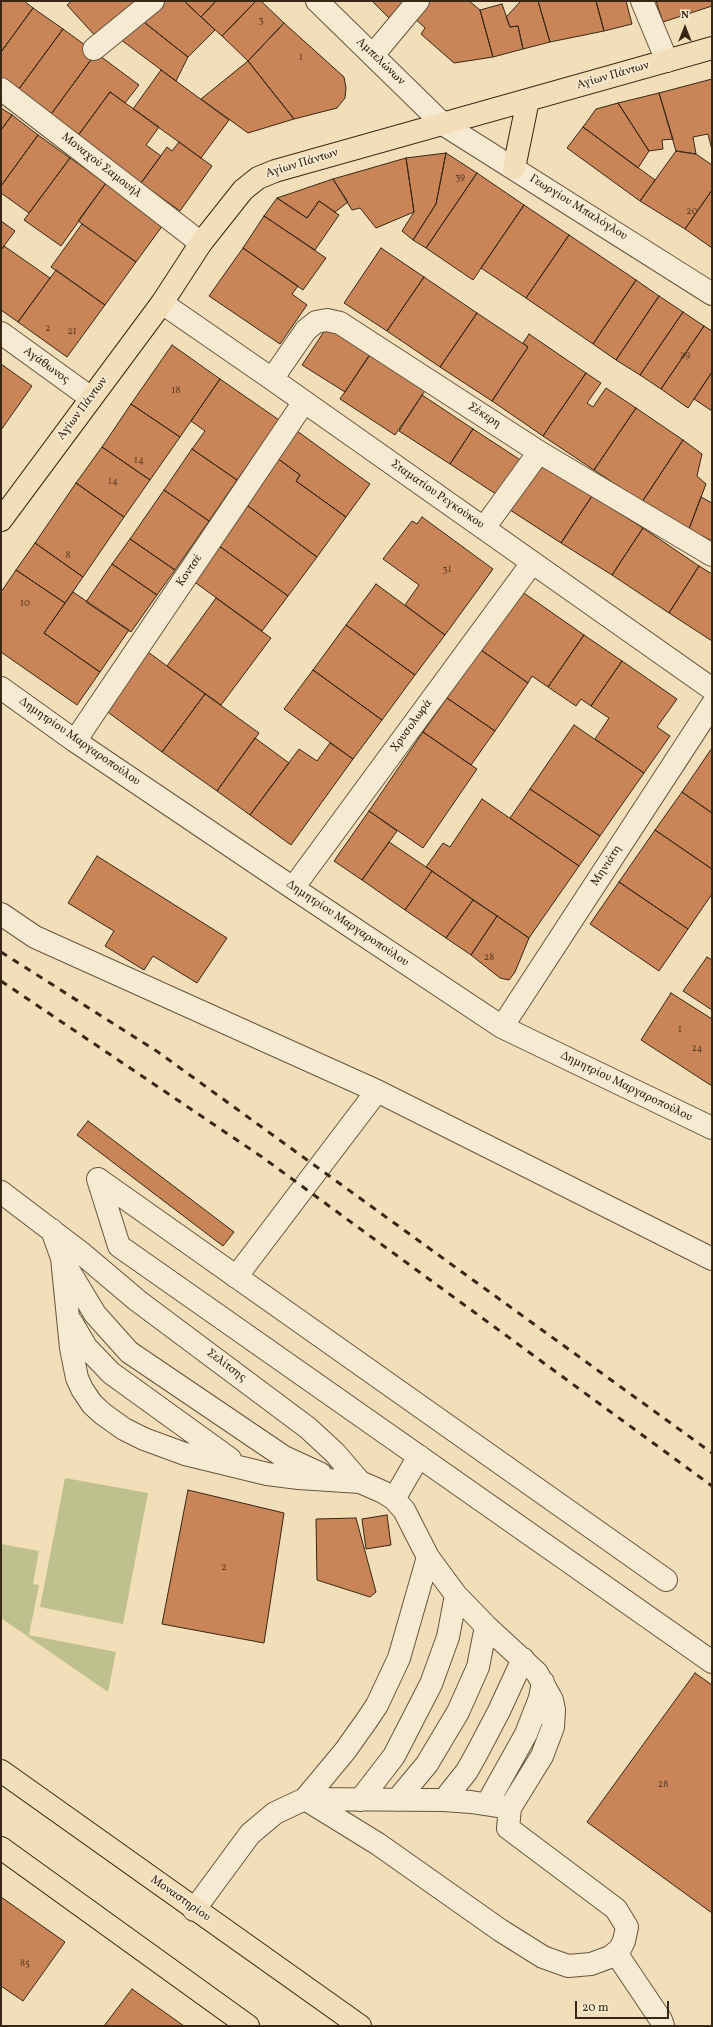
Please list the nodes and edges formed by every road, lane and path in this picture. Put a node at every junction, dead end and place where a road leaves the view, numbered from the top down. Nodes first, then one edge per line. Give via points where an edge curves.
1 (153, 1) edge
2 (317, 1) edge
3 (418, 1) edge
4 (642, 1) edge
5 (712, 48) edge
6 (94, 49) dead end
7 (373, 55) junction
8 (667, 60) junction
9 (1, 89) edge
10 (528, 100) junction
11 (443, 124) junction
12 (514, 168) junction
13 (201, 243) junction
14 (712, 294) edge
15 (162, 303) junction
16 (1, 333) edge
17 (272, 379) junction
18 (91, 398) junction
19 (304, 402) junction
20 (539, 452) junction
21 (3, 515) edge
22 (484, 528) junction
23 (712, 555) edge
24 (532, 563) junction
25 (1, 688) edge
26 (712, 689) edge
27 (712, 704) edge
28 (75, 741) junction
29 (293, 888) junction
30 (1, 914) edge
31 (502, 1027) junction
32 (377, 1091) junction
33 (712, 1128) edge
34 (1, 1192) edge
35 (52, 1230) junction
36 (62, 1258) junction
37 (712, 1259) edge
38 (236, 1277) junction
39 (67, 1308) junction
40 (419, 1456) junction
41 (248, 1470) junction
42 (353, 1481) junction
43 (394, 1499) junction
44 (428, 1557) junction
45 (666, 1580) dead end
46 (456, 1595) junction
47 (486, 1626) junction
48 (523, 1659) junction
49 (712, 1662) edge
50 (543, 1682) junction
51 (1, 1771) edge
52 (305, 1799) junction
53 (360, 1800) junction
54 (397, 1800) junction
55 (444, 1800) junction
56 (487, 1804) junction
57 (510, 1808) junction
58 (1, 1848) edge
59 (194, 1910) junction
60 (616, 1953) junction
61 (248, 2026) edge
62 (360, 2026) edge
63 (663, 2026) edge

1 - 6 street
2 - 7 street, Αμπελώνων
3 - 7 street
4 - 8 street
5 - 8 main road, Αγίων Πάντων
7 - 11 street, Αμπελώνων
8 - 10 main road, Αγίων Πάντων
9 - 13 street, Μοναχού Σαμουήλ
10 - 11 main road, Αγίων Πάντων
10 - 12 main road
11 - 12 street, Γεωργίου Μπαλόγλου
11 - 13 main road, Αγίων Πάντων via 266,174 242,190
12 - 14 street, Γεωργίου Μπαλόγλου
13 - 15 main road, Αγίων Πάντων
15 - 17 street, Σταματίου Ρεγκούκου
15 - 18 main road, Αγίων Πάντων
16 - 18 street, Αγάθωνος
17 - 19 street, Σταματίου Ρεγκούκου
17 - 20 street, Σέκερη via 306,330 316,322 327,320 340,323
18 - 21 main road, Αγίων Πάντων
19 - 22 street, Σταματίου Ρεγκούκου
19 - 28 street, Κοντσέ
20 - 22 street
20 - 23 street, Σέκερη
22 - 24 street, Σταματίου Ρεγκούκου
24 - 26 street, Σταματίου Ρεγκούκου
24 - 29 street, Χρυσολωρά
25 - 28 street, Δημητρίου Μαργαροπούλου
27 - 31 street, Μηνιάτη
28 - 29 street, Δημητρίου Μαργαροπούλου
29 - 31 street, Δημητρίου Μαργαροπούλου
30 - 32 street via 35,937
31 - 33 street, Δημητρίου Μαργαροπούλου
32 - 37 street
32 - 38 street
34 - 35 street, Σελίτσης
35 - 36 street
35 - 42 street, Σελίτσης via 138,1301 308,1428 335,1453
36 - 39 street
36 - 42 street via 95,1314 139,1360 284,1457 318,1473
38 - 40 street via 98,1179 120,1246
38 - 45 street
39 - 41 street via 86,1347 111,1373 212,1448
39 - 41 street via 77,1378 85,1394 103,1414 144,1439 185,1454
40 - 43 street
40 - 49 street
41 - 42 street via 299,1478
42 - 43 street, Σελίτσης via 384,1492
43 - 44 street, Σελίτσης via 408,1517
44 - 46 street, Σελίτσης
44 - 52 street via 399,1658 380,1698 345,1751
46 - 47 street, Σελίτσης
46 - 53 street via 448,1637 431,1684 394,1756
47 - 48 street, Σελίτσης
47 - 54 street via 478,1667 458,1712 427,1764
48 - 50 street, Σελίτσης
48 - 55 street via 478,1753
50 - 56 street via 540,1698 526,1734
50 - 57 street, Σελίτσης via 552,1700 553,1727 542,1756
51 - 59 main road, Μοναστηρίου
52 - 53 street
52 - 59 street via 275,1813 250,1834
52 - 60 street via 378,1844 500,1930 543,1957 568,1966 581,1966 600,1962
53 - 54 street
54 - 55 street
55 - 56 street
56 - 57 street
57 - 60 street via 508,1828 610,1903 621,1915 627,1932
58 - 61 main road
59 - 62 main road, Μοναστηρίου
60 - 63 street

